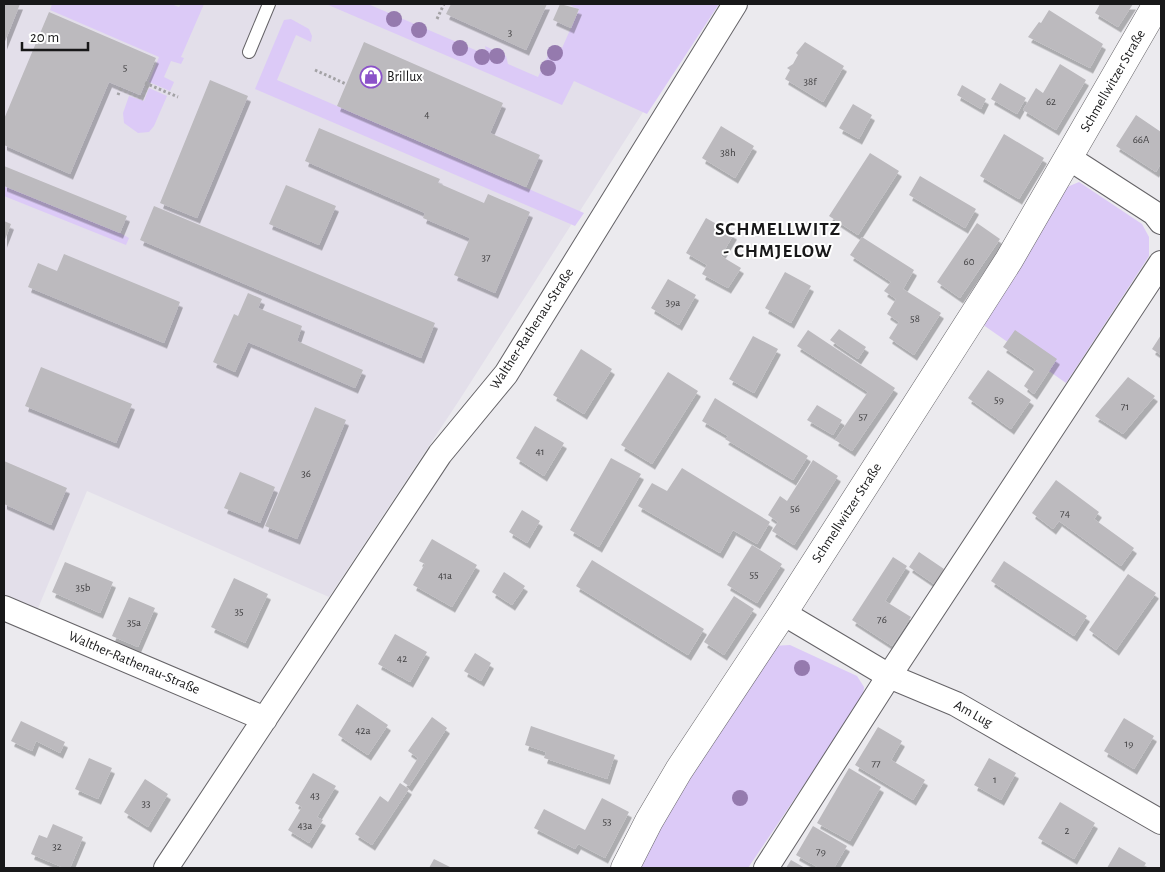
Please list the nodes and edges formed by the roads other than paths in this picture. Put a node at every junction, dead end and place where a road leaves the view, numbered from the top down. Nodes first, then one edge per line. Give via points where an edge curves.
1 (269, 4) edge
2 (735, 4) edge
3 (1157, 4) edge
4 (249, 52) dead end
5 (1069, 158) junction
6 (1161, 222) edge
7 (1161, 263) edge
8 (4, 608) edge
9 (783, 613) junction
10 (888, 676) junction
11 (264, 719) junction
12 (1161, 822) edge
13 (166, 868) edge
14 (625, 868) edge
15 (766, 868) edge

1 - 4 lane
2 - 11 street, Walther-Rathenau-Straße via 506,374 440,454
3 - 5 street, Schmellwitzer Straße
5 - 6 street via 1154,213
5 - 9 street, Schmellwitzer Straße via 1008,260
7 - 10 street
8 - 11 street, Walther-Rathenau-Straße
9 - 10 street, Am Lug
9 - 14 street, Schmellwitzer Straße via 679,770
10 - 12 street, Am Lug via 956,704
10 - 15 street
11 - 13 street, Walther-Rathenau-Straße

